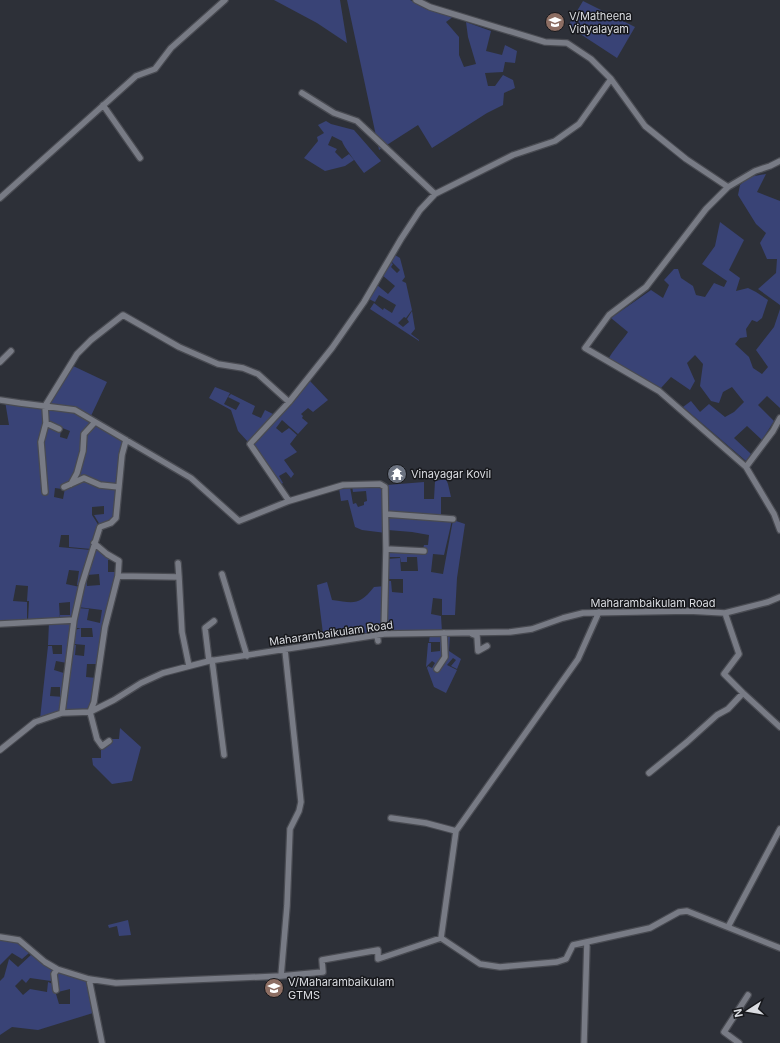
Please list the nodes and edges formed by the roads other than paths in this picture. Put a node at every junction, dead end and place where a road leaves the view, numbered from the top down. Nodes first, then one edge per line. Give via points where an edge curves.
1 (225, 0) edge
2 (416, 0) edge
3 (611, 79) junction
4 (302, 93) dead end
5 (103, 105) junction
6 (140, 158) dead end
7 (780, 161) edge
8 (728, 187) junction
9 (435, 194) junction
10 (0, 198) edge
11 (11, 351) dead end
12 (0, 362) edge
13 (0, 400) edge
14 (289, 402) junction
15 (45, 406) junction
16 (780, 418) edge
17 (46, 422) junction
18 (95, 422) junction
19 (59, 429) dead end
20 (126, 440) junction
21 (746, 466) junction
22 (72, 484) junction
23 (64, 487) dead end
24 (119, 487) junction
25 (45, 492) dead end
26 (289, 501) junction
27 (386, 514) junction
28 (453, 519) dead end
29 (780, 530) edge
30 (94, 543) junction
31 (386, 549) junction
32 (424, 551) dead end
33 (178, 563) dead end
34 (222, 574) dead end
35 (118, 576) junction
36 (179, 578) junction
37 (780, 597) edge
38 (599, 612) junction
39 (725, 613) junction
40 (74, 620) junction
41 (214, 621) dead end
42 (0, 624) edge
43 (444, 633) junction
44 (468, 633) junction
45 (384, 634) junction
46 (487, 646) dead end
47 (285, 650) junction
48 (247, 656) junction
49 (211, 661) junction
50 (188, 666) junction
51 (437, 669) dead end
52 (743, 693) junction
53 (90, 712) junction
54 (62, 713) junction
55 (780, 727) edge
56 (109, 741) dead end
57 (0, 750) edge
58 (224, 755) dead end
59 (649, 773) dead end
60 (391, 818) dead end
61 (780, 829) edge
62 (456, 831) junction
63 (728, 927) junction
64 (0, 937) edge
65 (441, 938) junction
66 (587, 942) junction
67 (780, 948) edge
68 (57, 969) junction
69 (281, 976) junction
70 (88, 979) junction
71 (56, 990) dead end
72 (748, 995) dead end
73 (102, 1043) edge
74 (584, 1043) edge
75 (739, 1043) edge

1 - 5 street via 171,48 155,69 136,76
2 - 3 street via 430,7 545,42 567,43 591,59
3 - 8 street via 645,126 686,159
3 - 9 street via 579,124 555,141 513,155
4 - 9 street via 334,113 357,121
5 - 6 street
5 - 10 street
7 - 8 street via 755,171
8 - 21 street via 706,210 646,287 609,316 585,348 659,390
9 - 14 street via 416,215 364,302 332,348
11 - 12 street
13 - 15 street
14 - 15 street via 258,374 218,364 180,348 123,315 77,354
14 - 26 street via 250,444
15 - 17 street
15 - 18 street via 75,410
16 - 21 street
17 - 19 street
17 - 25 street via 41,442
18 - 20 street
18 - 22 street via 84,434 83,451
20 - 24 street
20 - 26 street via 191,478 239,521
21 - 29 street via 774,514
22 - 23 street
22 - 24 street via 84,478 100,485
24 - 30 street via 116,518 100,527
26 - 27 street via 344,486 380,484 385,487
27 - 28 street
27 - 31 street
30 - 35 street via 119,562
30 - 40 street
31 - 32 street
31 - 45 street
33 - 36 street
34 - 48 street
35 - 36 street
35 - 53 street via 105,627 94,702
36 - 50 street via 182,632
37 - 39 street, Maharambaikulam Road
38 - 39 street, Maharambaikulam Road
38 - 44 street, Maharambaikulam Road via 563,618 532,629
38 - 62 street via 578,659
39 - 52 street via 739,654 724,674
40 - 42 street
40 - 54 street
41 - 49 street via 204,628
43 - 44 street, Maharambaikulam Road
43 - 45 street, Maharambaikulam Road
43 - 51 street via 445,657
44 - 46 street via 477,636 478,651
45 - 47 street, Maharambaikulam Road via 378,638
47 - 48 street, Maharambaikulam Road
47 - 69 street via 301,802 290,829
48 - 49 street, Maharambaikulam Road
49 - 50 street, Maharambaikulam Road
49 - 58 street
50 - 53 street, Maharambaikulam Road via 140,683
52 - 55 street
52 - 59 street via 728,709 717,715
53 - 54 street, Maharambaikulam Road
53 - 56 street via 97,739 102,746
54 - 57 street, Maharambaikulam Road via 35,722
60 - 62 street
61 - 63 street
62 - 65 street
63 - 66 street via 687,912 679,912 650,928
63 - 67 street
64 - 68 street via 19,940
65 - 66 street via 480,964 500,967 566,960 573,945
65 - 69 street via 378,959 378,950 322,960 323,972
66 - 74 street
68 - 70 street
68 - 71 street via 54,974
69 - 70 street via 116,983
70 - 73 street
72 - 75 street via 724,1032

